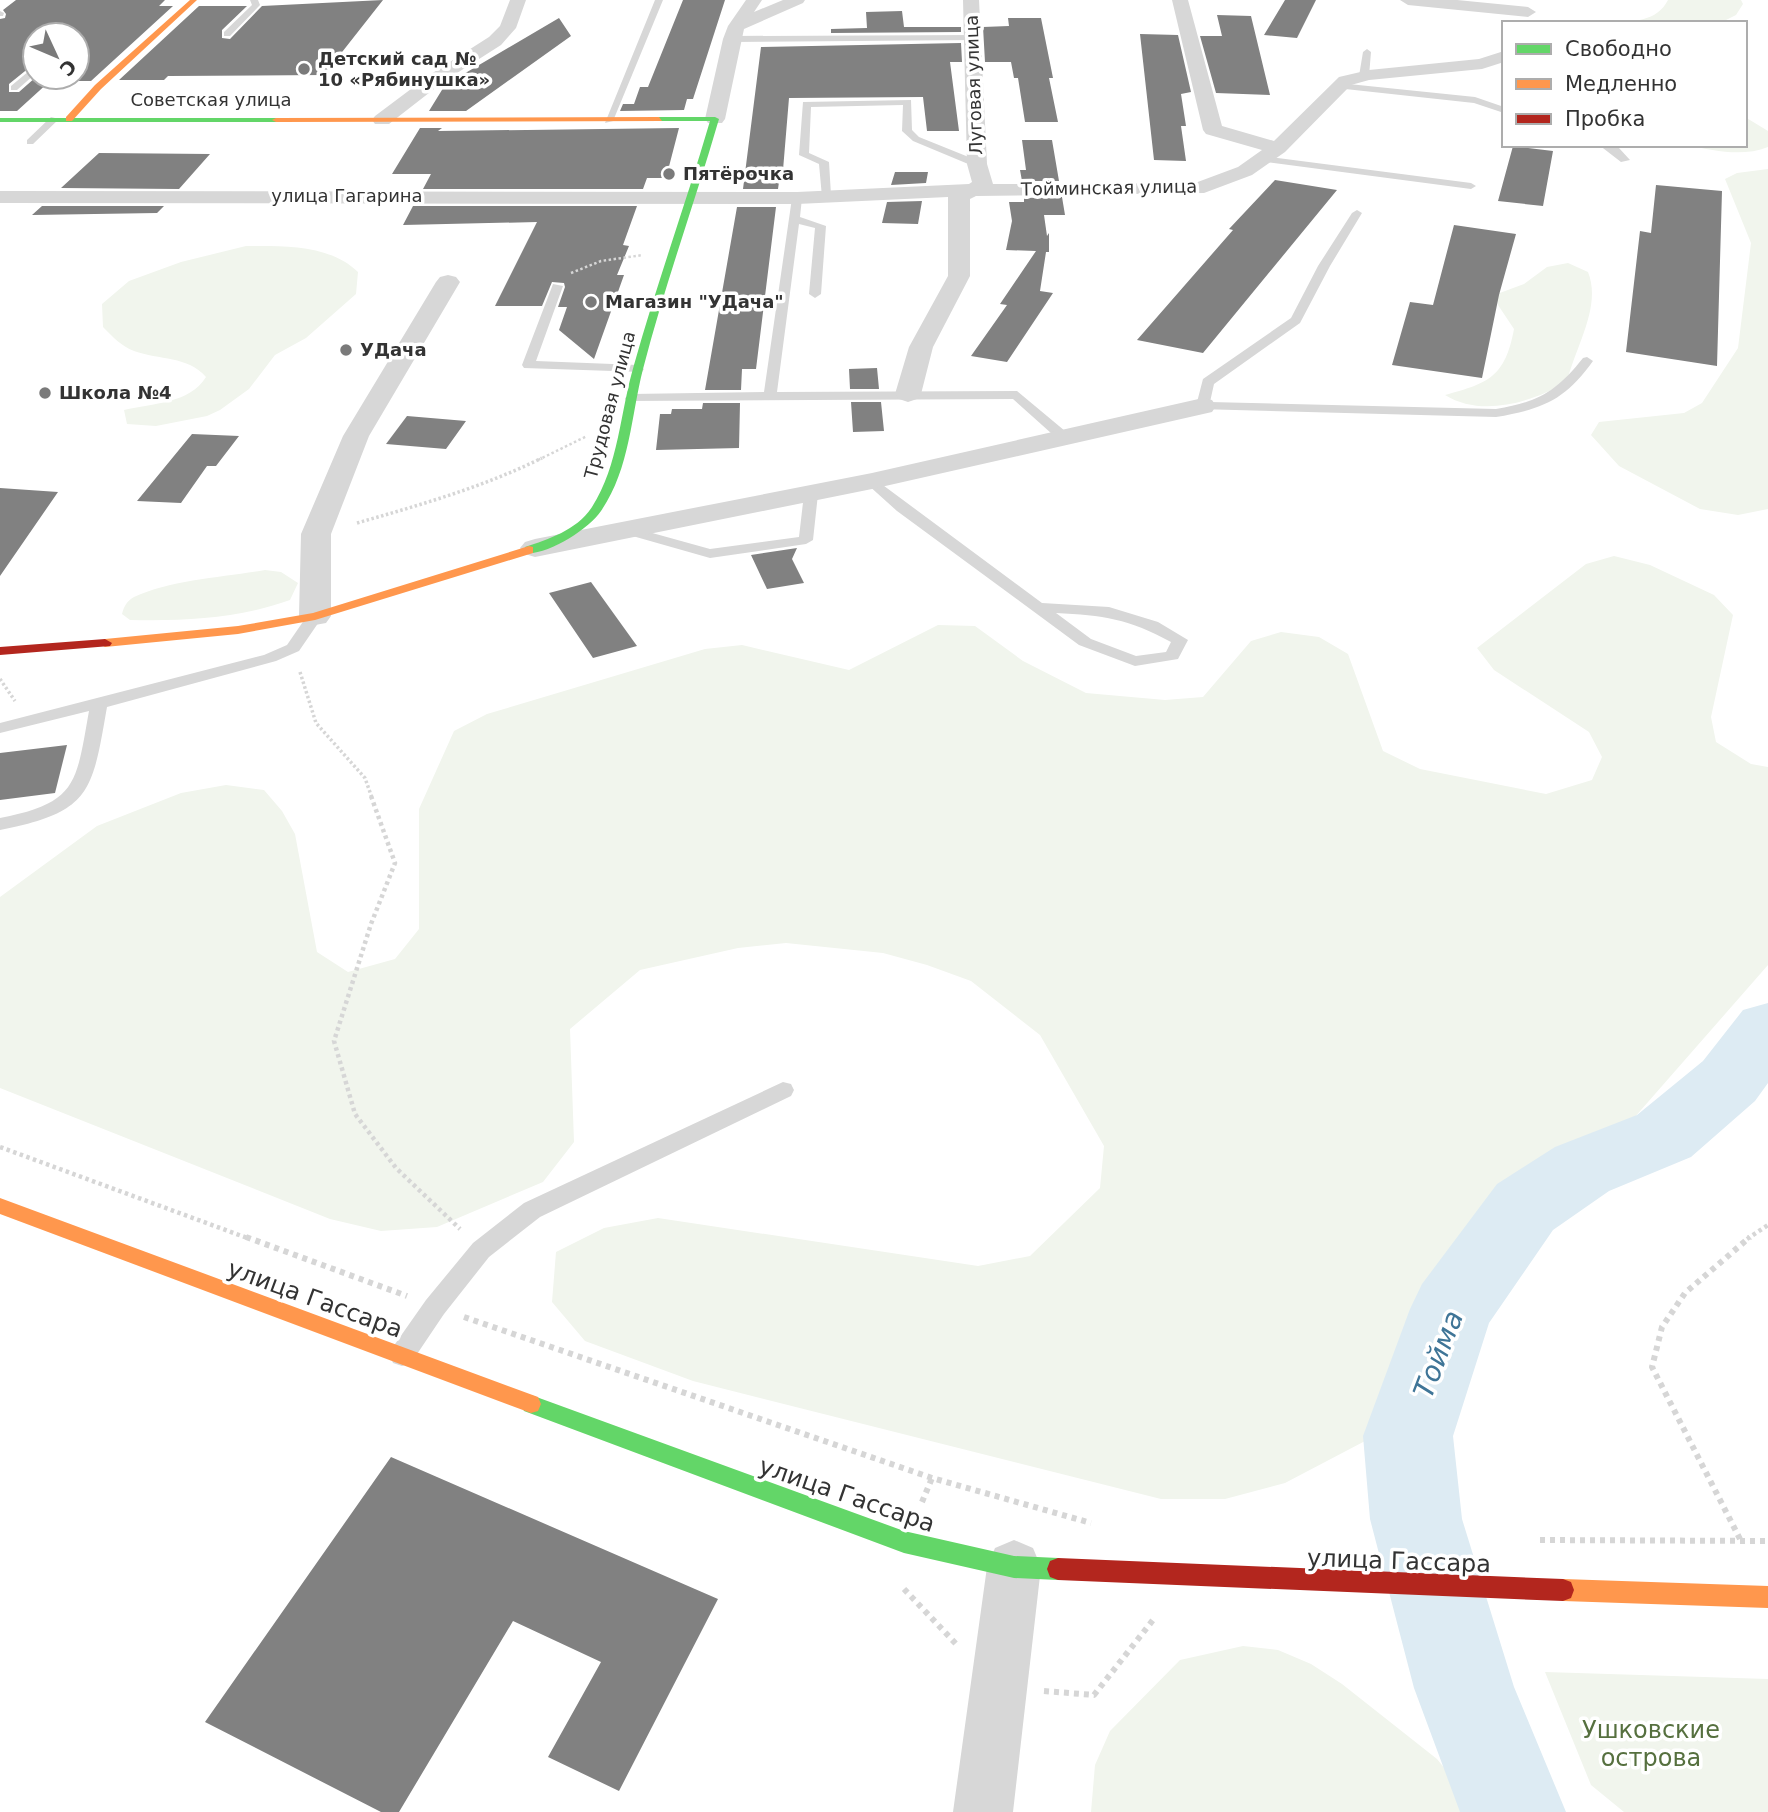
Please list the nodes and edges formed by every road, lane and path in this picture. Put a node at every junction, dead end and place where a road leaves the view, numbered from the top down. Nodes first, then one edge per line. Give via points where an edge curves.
1 (194, 0) edge
2 (254, 0) edge
3 (518, 0) edge
4 (659, 0) edge
5 (754, 0) edge
6 (797, 0) edge
7 (971, 0) edge
8 (1180, 0) edge
9 (1408, 0) edge
10 (1528, 11) edge
11 (734, 32) junction
12 (228, 34) dead end
13 (973, 38) junction
14 (1367, 52) dead end
15 (1502, 57) edge
16 (1364, 76) junction
17 (21, 82) edge
18 (1339, 86) junction
19 (14, 88) dead end
20 (1502, 109) edge
21 (61, 119) junction
22 (715, 119) junction
23 (0, 120) edge
24 (382, 120) junction
25 (608, 121) junction
26 (30, 142) dead end
27 (1608, 147) edge
28 (1270, 154) junction
29 (1625, 160) dead end
30 (977, 164) junction
31 (1471, 186) dead end
32 (968, 190) junction
33 (826, 195) junction
34 (694, 196) junction
35 (0, 197) edge
36 (796, 208) junction
37 (1357, 213) dead end
38 (646, 255) dead end
39 (448, 282) dead end
40 (557, 286) joint
41 (815, 294) dead end
42 (1587, 361) dead end
43 (638, 369) junction
44 (908, 394) junction
45 (770, 396) junction
46 (631, 398) junction
47 (1203, 406) junction
48 (593, 433) dead end
49 (1066, 439) junction
50 (872, 481) junction
51 (811, 494) junction
52 (627, 530) junction
53 (316, 534) junction
54 (535, 548) junction
55 (1037, 608) junction
56 (315, 616) junction
57 (293, 648) junction
58 (0, 651) edge
59 (0, 678) edge
60 (17, 703) dead end
61 (99, 704) junction
62 (0, 728) edge
63 (0, 824) edge
64 (783, 1090) dead end
65 (0, 1147) edge
66 (0, 1206) edge
67 (1768, 1225) edge
68 (481, 1250) junction
69 (435, 1307) junction
70 (402, 1355) junction
71 (1102, 1526) dead end
72 (1740, 1539) junction
73 (1768, 1541) edge
74 (1658, 1542) dead end
75 (1014, 1567) junction
76 (1768, 1597) edge
77 (983, 1812) edge

1 - 21 street
2 - 12 lane via 256,5
3 - 24 street via 508,28 495,41
4 - 25 lane
5 - 11 street
6 - 11 street
7 - 13 street, Луговая улица
8 - 28 street via 1213,130
9 - 10 street
11 - 13 lane
11 - 22 street
13 - 30 street, Луговая улица
14 - 16 lane
15 - 16 street, Тойминская улица via 1482,64
16 - 18 street, Тойминская улица
17 - 19 lane
18 - 20 lane via 1475,100
18 - 28 street, Тойминская улица
21 - 23 street, Советская улица
21 - 24 street, Советская улица via 198,115
21 - 26 lane
22 - 25 street, Советская улица
22 - 34 street, Трудовая улица
24 - 25 street, Советская улица
27 - 29 lane
28 - 31 lane
28 - 32 street, Тойминская улица via 1245,171 1197,189
30 - 32 street, Луговая улица via 983,185
30 - 33 lane via 916,139 907,131 908,103 806,104 804,155 824,162
32 - 33 street, Тойминская улица
32 - 44 street, Луговая улица via 959,196 958,276 921,347
33 - 36 street, улица Гагарина
34 - 35 street, улица Гагарина
34 - 36 street, улица Гагарина
34 - 43 street, Трудовая улица
36 - 41 lane via 821,226
36 - 45 lane
37 - 47 lane via 1296,320 1209,382
38 - 40 path via 586,266
39 - 53 street via 356,436
40 - 43 lane via 528,365
42 - 47 lane via 1567,388 1533,407 1496,413
43 - 46 street, Трудовая улица
44 - 45 lane
44 - 49 lane via 1017,395
45 - 46 lane
46 - 54 street, Трудовая улица via 606,494 594,514
47 - 49 street
48 - 53 path via 505,476
49 - 50 street
50 - 51 street
50 - 55 lane via 902,509
51 - 52 street
51 - 52 lane via 806,540 710,554
52 - 54 street
53 - 56 street
54 - 56 street, Трудовая улица
55 - 55 lane via 1085,642 1135,661 1172,656 1181,640 1152,625 1103,610
56 - 57 lane
56 - 58 street, Трудовая улица via 121,642
57 - 61 lane
57 - 68 path via 316,723 365,778 396,863 371,924 334,1041 355,1114 396,1168
59 - 60 path
61 - 62 lane
61 - 63 lane via 84,783 75,795 41,815
64 - 68 lane via 532,1210
65 - 69 path
66 - 70 street, улица Гассара
67 - 72 path via 1685,1293 1662,1327 1653,1367
68 - 69 lane
69 - 70 lane
69 - 71 path via 932,1478
70 - 75 street, улица Гассара via 904,1542
72 - 73 path
72 - 74 path
75 - 76 street, улица Гассара
75 - 77 street

